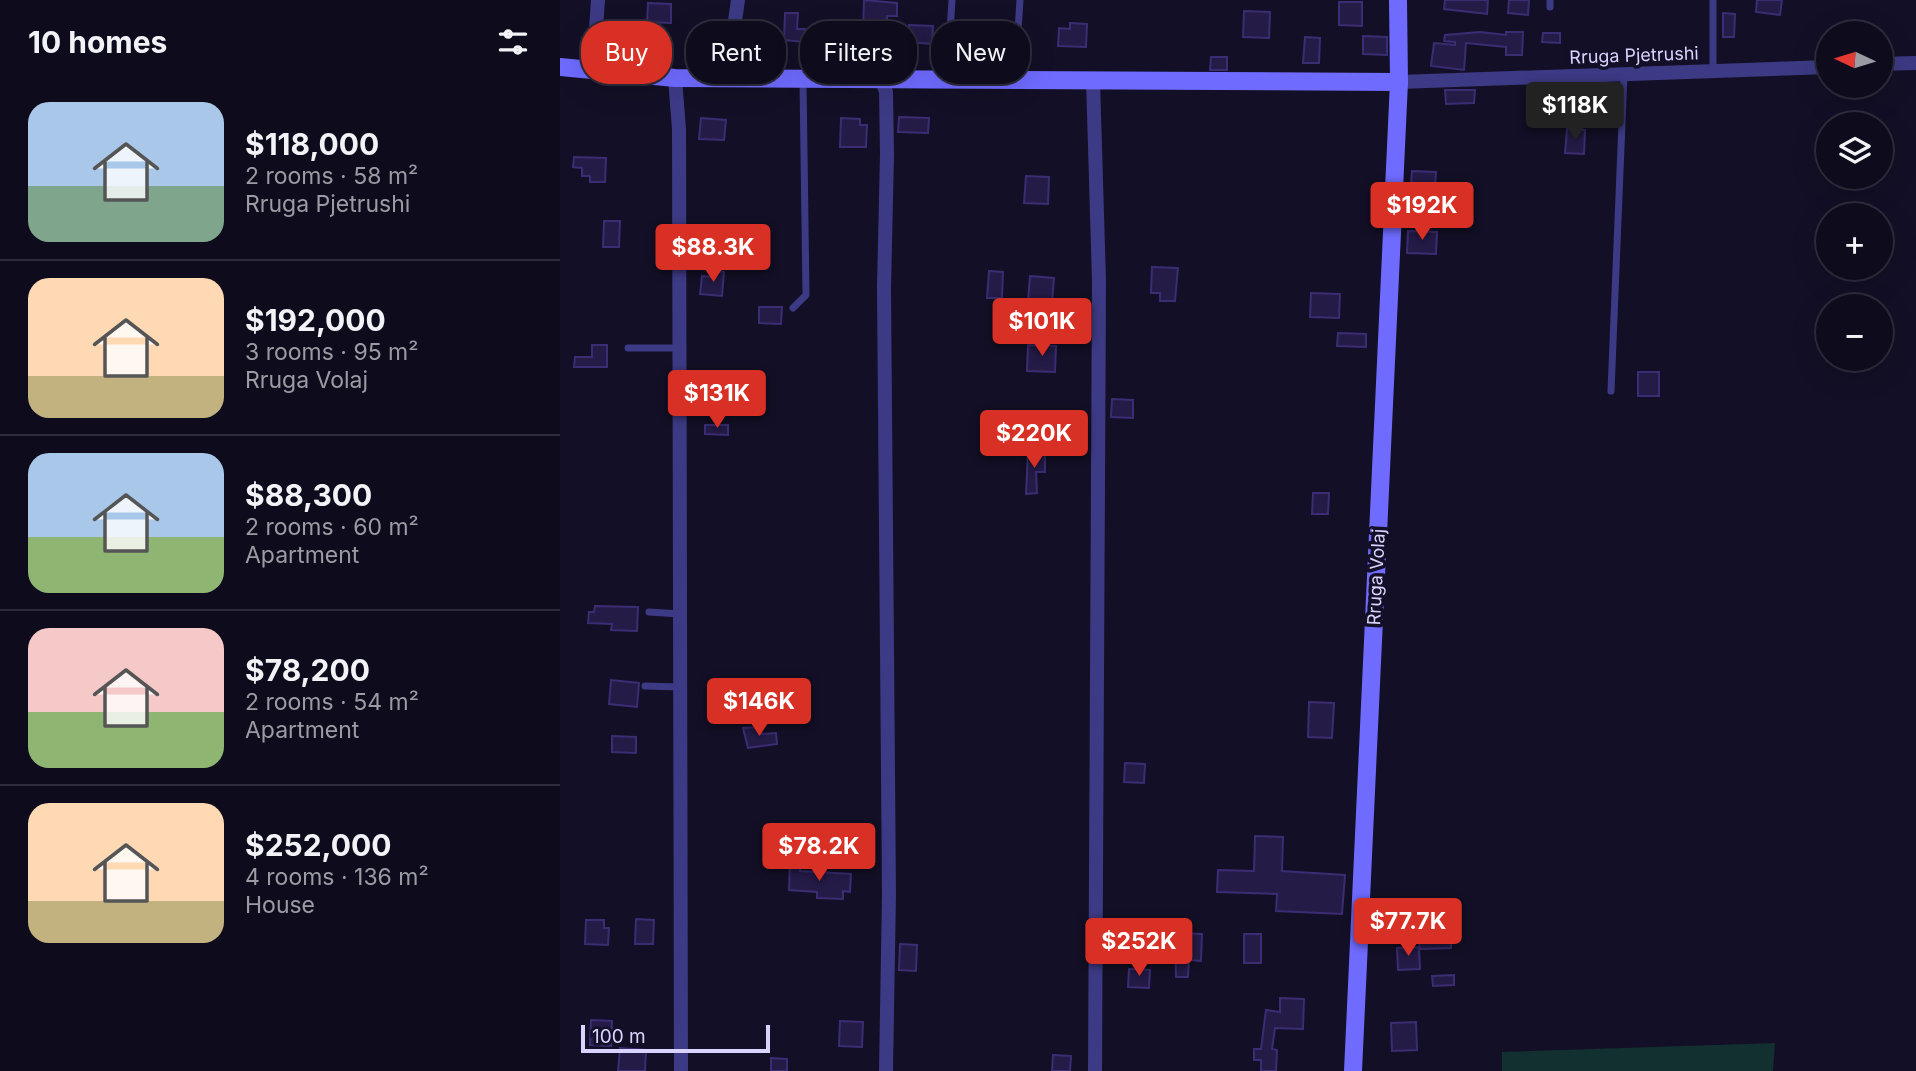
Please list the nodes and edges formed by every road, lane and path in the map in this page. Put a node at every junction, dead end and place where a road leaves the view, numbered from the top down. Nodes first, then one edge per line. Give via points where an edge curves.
1 (598, 0) edge
2 (738, 0) edge
3 (952, 0) edge
4 (1020, 0) edge
5 (1398, 0) edge
6 (1713, 0) edge
7 (597, 21) edge
8 (735, 21) edge
9 (951, 21) edge
10 (1018, 21) edge
11 (1916, 63) edge
12 (1894, 64) edge
13 (560, 67) edge
14 (1816, 67) edge
15 (581, 70) edge
16 (1713, 72) junction
17 (1624, 74) junction
18 (672, 78) edge
19 (675, 78) junction
20 (686, 78) edge
21 (1030, 79) edge
22 (1093, 80) junction
23 (1399, 82) junction
24 (803, 84) edge
25 (883, 84) edge
26 (793, 308) dead end
27 (628, 348) dead end
28 (679, 348) junction
29 (1611, 391) dead end
30 (649, 612) dead end
31 (681, 614) junction
32 (645, 686) dead end
33 (682, 687) junction
34 (681, 1071) edge
35 (886, 1071) edge
36 (1095, 1071) edge
37 (1353, 1071) edge

1 - 7 street
2 - 8 street
3 - 9 lane
4 - 10 lane
5 - 23 street, Rruga Volaj
6 - 16 lane
11 - 12 street
13 - 15 street
14 - 16 street, Rruga Pjetrushi
16 - 17 street, Rruga Pjetrushi
17 - 23 street, Rruga Pjetrushi
17 - 29 lane
18 - 19 street
19 - 20 street
19 - 28 street
21 - 22 street
22 - 23 street
22 - 36 street via 1099,281
23 - 37 street, Rruga Volaj
24 - 26 lane via 806,295
25 - 35 street via 887,153
27 - 28 lane
28 - 31 street
30 - 31 lane
31 - 33 street
32 - 33 lane
33 - 34 street

